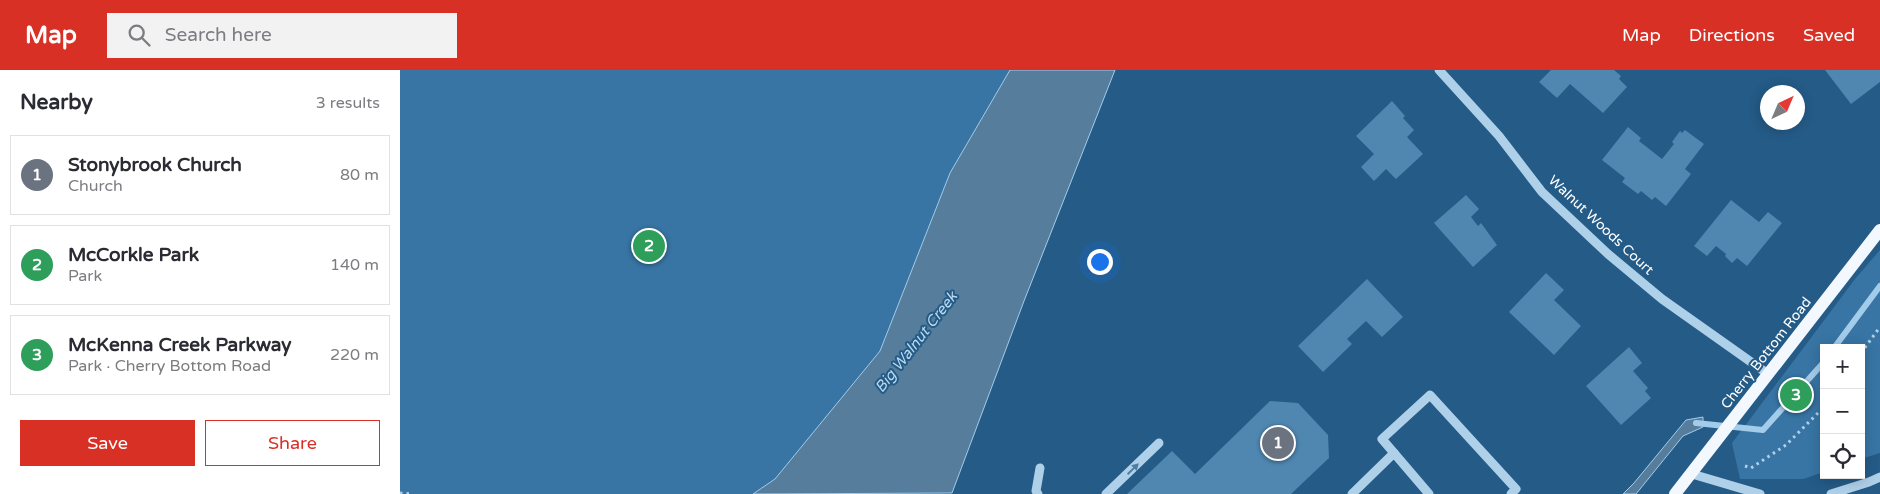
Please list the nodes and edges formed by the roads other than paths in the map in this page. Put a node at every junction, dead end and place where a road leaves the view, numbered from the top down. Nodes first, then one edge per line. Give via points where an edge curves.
1 (1439, 70) edge
2 (1880, 230) edge
3 (1768, 374) junction
4 (1159, 444) dead end
5 (1394, 453) junction
6 (1040, 468) dead end
7 (1692, 474) junction
8 (1880, 477) edge
9 (1038, 494) edge
10 (1106, 494) edge
11 (1352, 494) edge
12 (1429, 494) edge
13 (1511, 494) edge
14 (1675, 494) edge
15 (1760, 494) edge
16 (1831, 494) edge

1 - 3 street, Walnut Woods Court via 1499,136 1542,192 1608,254 1662,300
2 - 3 main road, Cherry Bottom Road
3 - 7 main road, Cherry Bottom Road
10 -> 4 street
5 - 11 street
5 - 12 street
5 - 13 street via 1382,439 1430,395 1516,490
6 - 9 street
7 - 14 main road, Cherry Bottom Road
7 - 15 street
8 - 16 street

